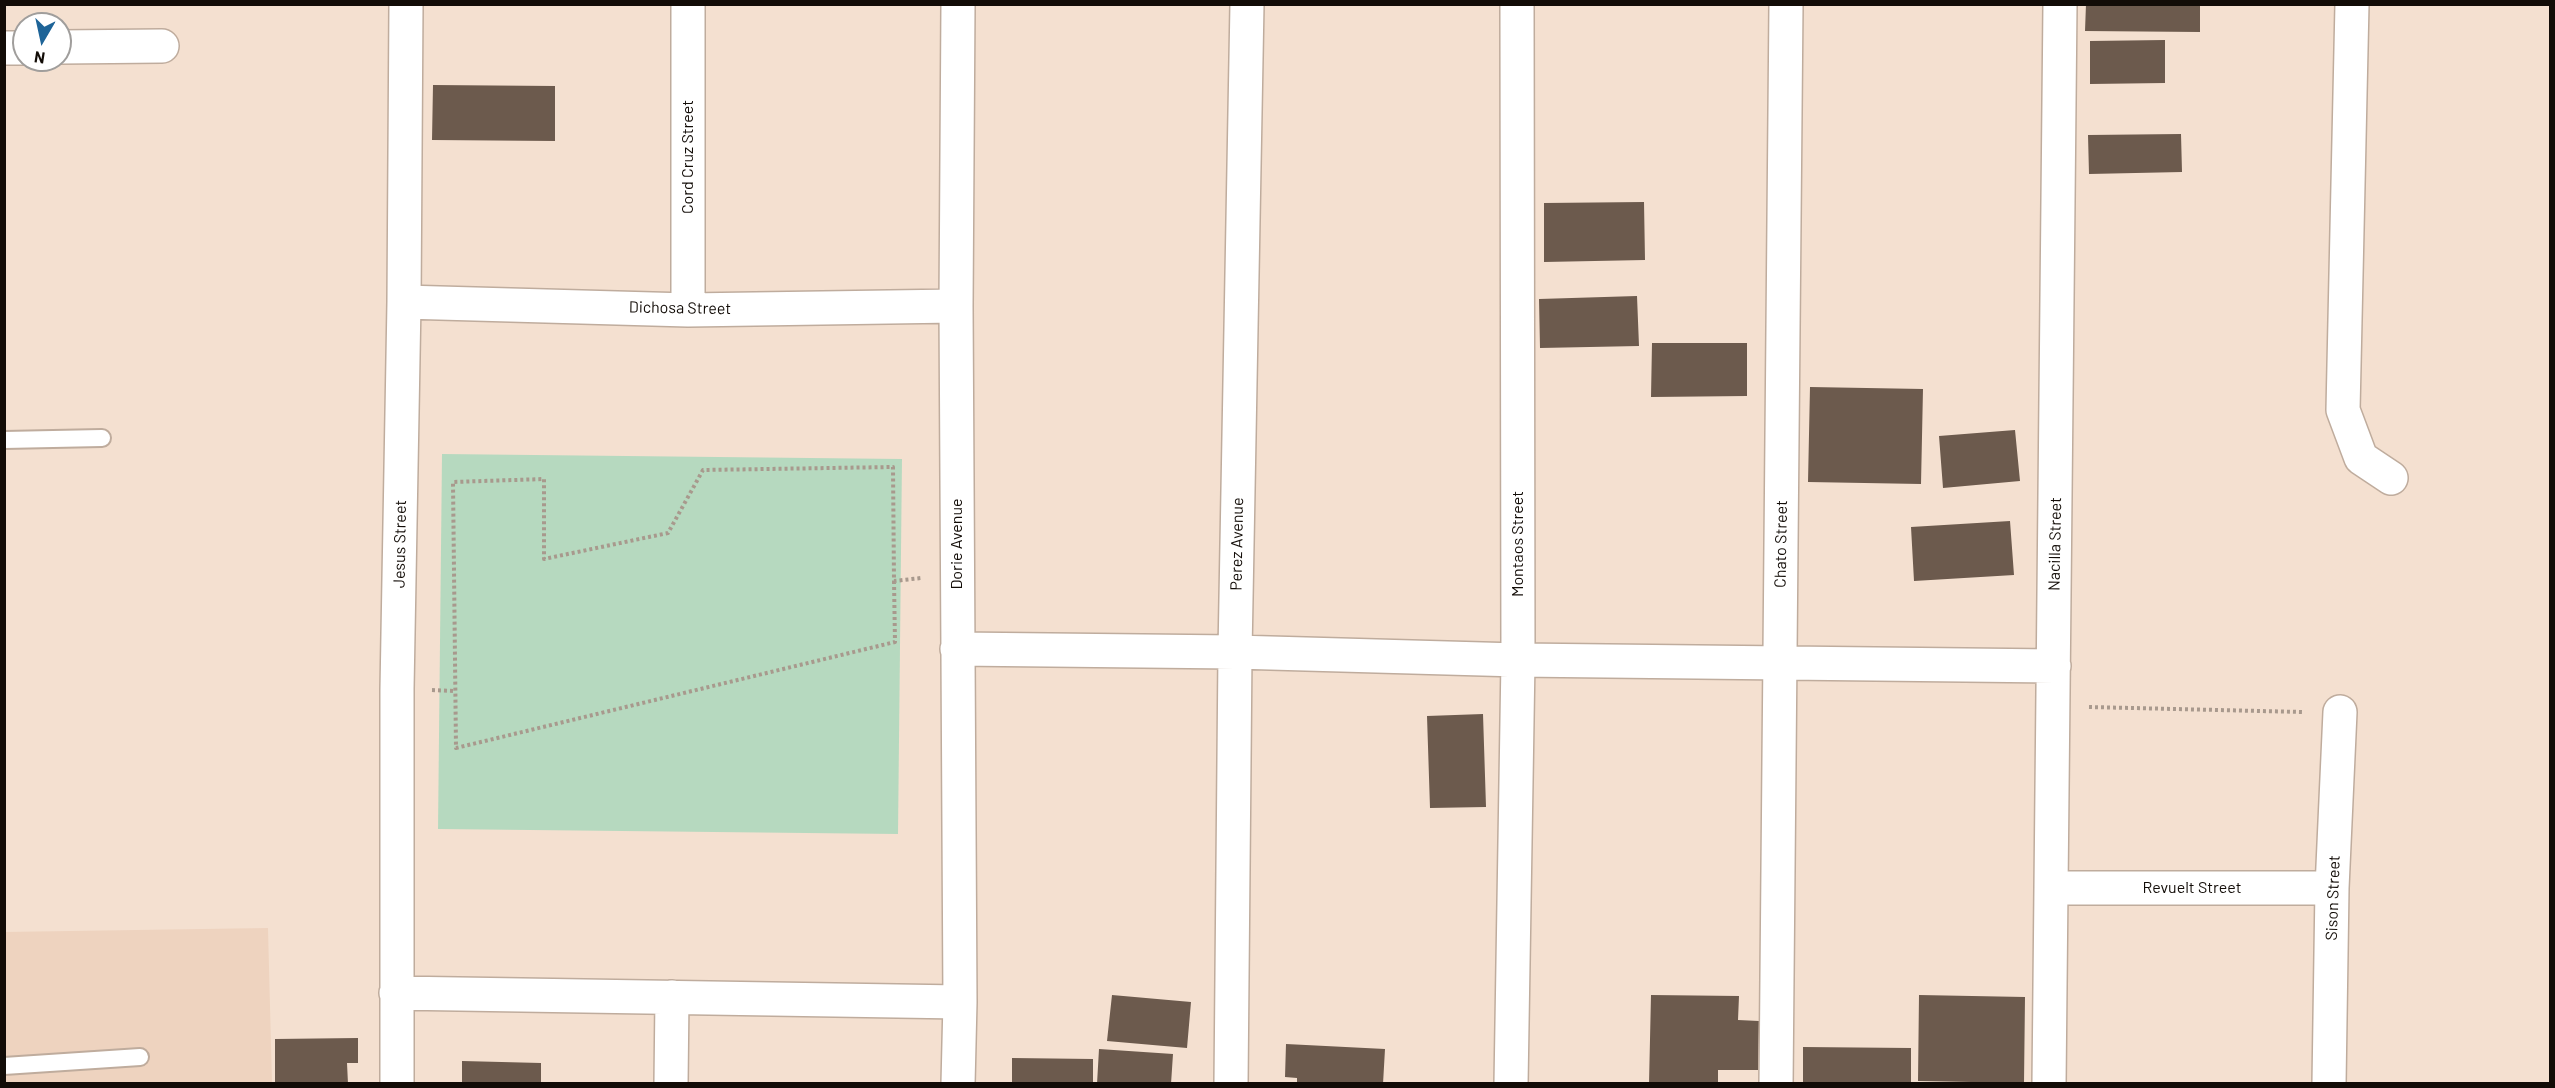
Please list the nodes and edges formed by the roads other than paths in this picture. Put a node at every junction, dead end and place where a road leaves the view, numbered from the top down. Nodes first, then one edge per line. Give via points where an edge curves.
1 (406, 4) edge
2 (688, 4) edge
3 (958, 4) edge
4 (1246, 4) edge
5 (1517, 4) edge
6 (1786, 4) edge
7 (2060, 4) edge
8 (2352, 4) edge
9 (162, 46) dead end
10 (72, 47) edge
11 (404, 302) junction
12 (956, 306) junction
13 (688, 310) junction
14 (102, 438) dead end
15 (4, 440) edge
16 (2391, 478) dead end
17 (957, 649) junction
18 (1235, 652) junction
19 (1518, 660) junction
20 (1780, 663) junction
21 (2054, 666) junction
22 (2340, 712) road end
23 (2052, 888) junction
24 (2332, 888) junction
25 (396, 993) junction
26 (672, 997) junction
27 (960, 1002) junction
28 (140, 1057) dead end
29 (4, 1066) edge
30 (397, 1083) edge
31 (671, 1083) edge
32 (958, 1083) edge
33 (1230, 1083) edge
34 (1511, 1083) edge
35 (1776, 1083) edge
36 (2049, 1083) edge
37 (2329, 1083) edge

1 - 11 street, Jesus Street
2 - 13 street, Cord Cruz Street
3 - 12 street, Dorie Avenue
4 - 18 street, Perez Avenue
5 - 19 street, Montaos Street
6 - 20 street, Chato Street
7 - 21 street, Nacilla Street
8 - 16 street via 2343,410 2361,458
9 - 10 street
11 - 13 street, Dichosa Street
11 - 25 street, Jesus Street
12 - 13 street, Dichosa Street
12 - 17 street, Dorie Avenue
14 - 15 lane
17 - 18 street
17 - 27 street, Dorie Avenue
18 - 19 street
18 - 33 street, Perez Avenue
19 - 20 street
19 - 34 street, Montaos Street
20 - 21 street
20 - 35 street, Chato Street
21 - 23 street, Nacilla Street
22 - 24 street, Sison Street
23 - 24 street, Revuelt Street
23 - 36 street, Nacilla Street
24 - 37 street, Sison Street
25 - 26 street
25 - 30 street, Jesus Street
26 - 27 street
26 - 31 street
27 - 32 street, Dorie Avenue
28 - 29 lane

